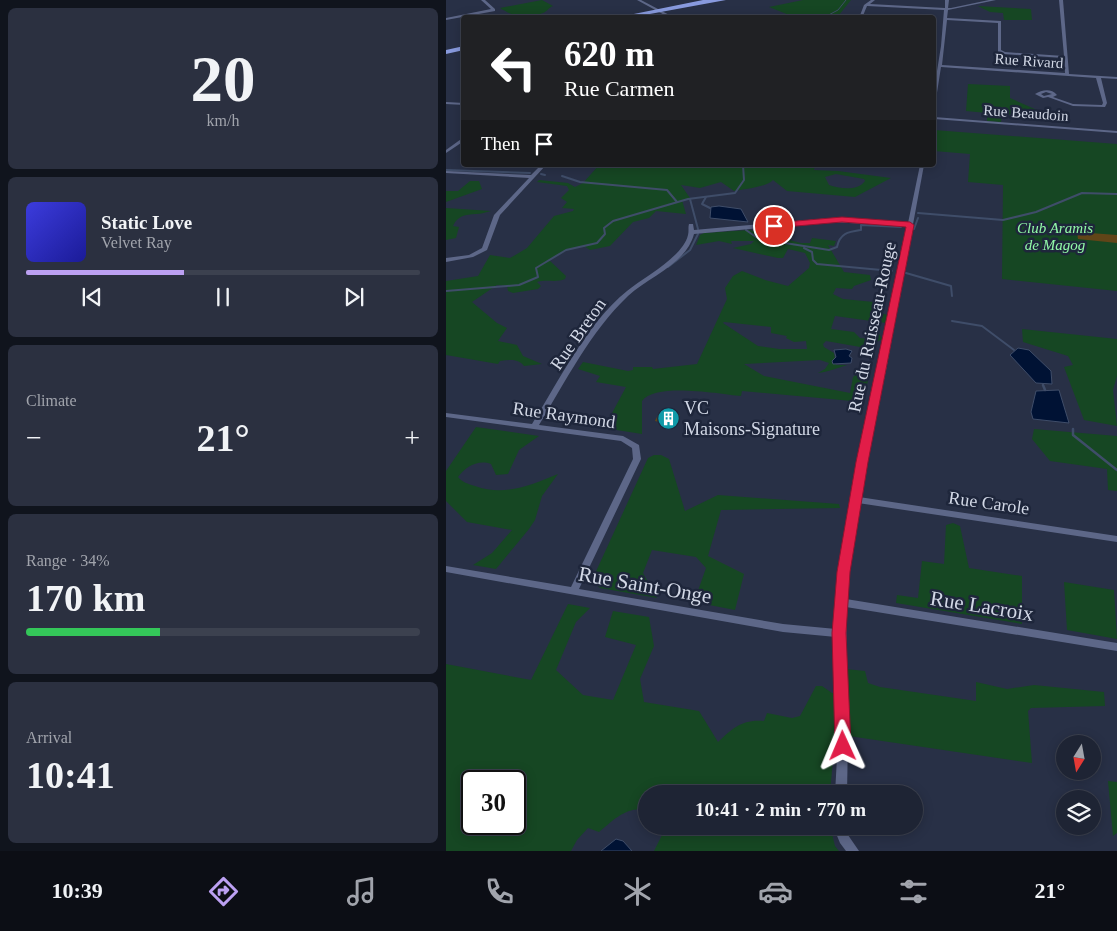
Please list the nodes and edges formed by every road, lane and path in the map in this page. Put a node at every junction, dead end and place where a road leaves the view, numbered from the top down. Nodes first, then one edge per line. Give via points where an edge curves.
1 (483, 0) edge
2 (639, 0) edge
3 (711, 0) edge
4 (723, 0) edge
5 (873, 0) edge
6 (947, 0) edge
7 (994, 0) edge
8 (1061, 0) edge
9 (866, 5) junction
10 (946, 9) junction
11 (661, 11) junction
12 (467, 15) edge
13 (636, 15) edge
14 (643, 15) edge
15 (668, 15) edge
16 (861, 15) edge
17 (461, 16) edge
18 (446, 19) edge
19 (945, 19) junction
20 (461, 48) edge
21 (446, 51) edge
22 (1066, 58) junction
23 (939, 66) junction
24 (1067, 74) junction
25 (1098, 76) junction
26 (1117, 78) edge
27 (936, 86) edge
28 (1050, 97) dead end
29 (446, 103) edge
30 (461, 104) edge
31 (936, 118) edge
32 (1117, 132) edge
33 (461, 140) edge
34 (446, 146) edge
35 (452, 147) junction
36 (446, 152) edge
37 (542, 167) edge
38 (922, 167) edge
39 (446, 172) edge
40 (532, 177) junction
41 (691, 225) dead end
42 (910, 225) junction
43 (693, 232) junction
44 (446, 260) edge
45 (446, 415) edge
46 (534, 427) junction
47 (856, 500) junction
48 (1117, 538) edge
49 (446, 569) edge
50 (573, 592) junction
51 (842, 602) junction
52 (839, 633) junction
53 (1117, 647) edge
54 (841, 785) edge
55 (844, 835) edge
56 (851, 849) edge

1 - 12 street via 494,10
2 - 11 street
3 - 11 main road
4 - 11 main road
5 - 9 street
6 - 10 street
7 - 10 street
8 - 22 street
9 - 10 street
9 - 16 street
10 - 19 street
11 - 13 main road
11 - 14 main road
11 - 15 street
17 - 18 street
19 - 22 street via 1000,22 999,50 1002,52
19 - 23 street
20 - 21 main road
22 - 24 street
23 - 24 street, Rue Rivard
23 - 27 street
24 - 25 street, Rue Rivard
25 - 26 street, Rue Rivard
25 - 28 street via 1104,105 1073,105
29 - 30 street
31 - 32 street, Rue Beaudoin
33 - 35 street
34 - 35 street
35 - 36 street
37 - 40 street
38 - 42 street, Rue du Ruisseau-Rouge
39 - 40 street
40 - 44 street via 497,215 484,249 471,256
41 - 43 street
42 - 43 street via 830,220
42 - 47 street, Rue du Ruisseau-Rouge
43 - 46 street, Rue Breton via 681,253 627,294 606,316
45 - 46 street, Rue Raymond
46 - 50 street, Rue Raymond via 622,439 633,443 638,451
47 - 48 street, Rue Carole
47 - 51 street, Rue du Ruisseau-Rouge
49 - 50 street, Rue Saint-Onge
50 - 52 street, Rue Saint-Onge via 790,629
51 - 52 street, Rue du Ruisseau-Rouge
51 - 53 street, Rue Lacroix
52 - 54 street, Rue du Ruisseau-Rouge
55 - 56 street

